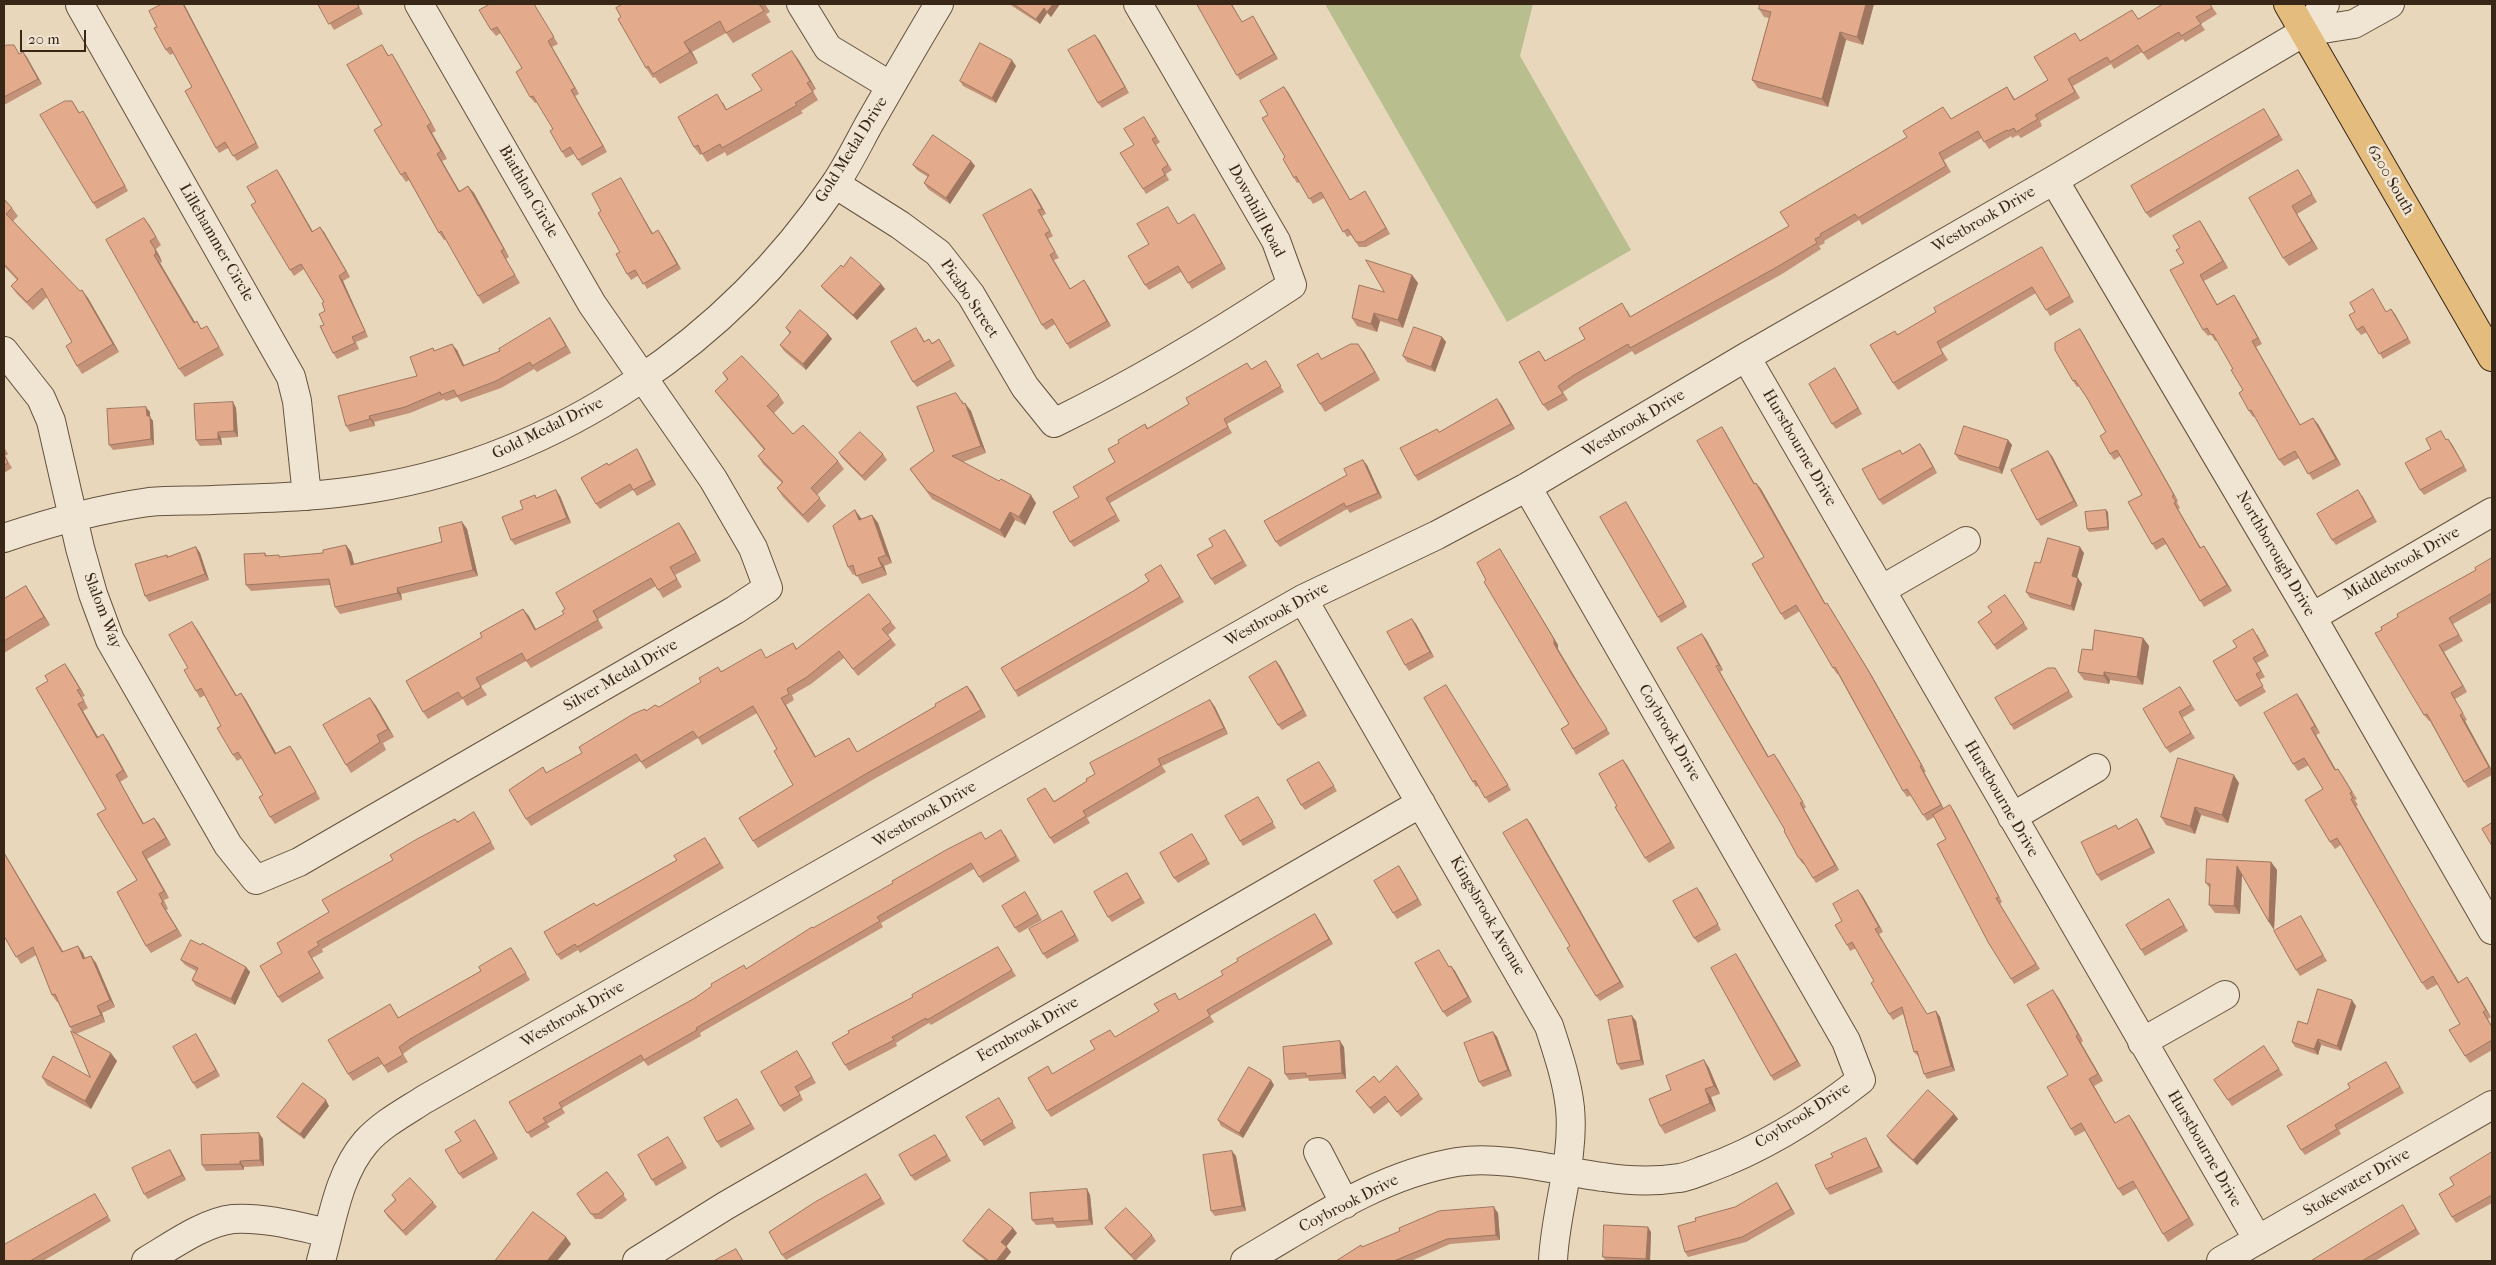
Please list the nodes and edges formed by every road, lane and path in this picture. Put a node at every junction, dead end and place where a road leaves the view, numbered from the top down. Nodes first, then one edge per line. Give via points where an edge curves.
1 (419, 4) edge
2 (801, 4) edge
3 (939, 4) edge
4 (1138, 4) edge
5 (2288, 4) edge
6 (2325, 4) edge
7 (2390, 4) edge
8 (80, 5) edge
9 (2304, 32) junction
10 (891, 86) junction
11 (2054, 180) junction
12 (835, 184) junction
13 (4, 351) edge
14 (1746, 357) junction
15 (2492, 357) edge
16 (642, 377) junction
17 (1054, 423) joint
18 (1527, 487) junction
19 (307, 496) junction
20 (2492, 512) edge
21 (73, 517) junction
22 (4, 538) edge
23 (1966, 541) dead end
24 (1881, 590) junction
25 (1303, 599) junction
26 (2312, 617) junction
27 (2096, 768) dead end
28 (1421, 803) junction
29 (2012, 817) junction
30 (256, 880) joint
31 (2492, 930) edge
32 (2225, 995) dead end
33 (2142, 1042) junction
34 (2492, 1105) edge
35 (1318, 1152) dead end
36 (1565, 1172) junction
37 (1345, 1204) junction
38 (328, 1233) junction
39 (2258, 1240) junction
40 (146, 1261) edge
41 (321, 1261) edge
42 (637, 1261) edge
43 (1245, 1261) edge
44 (1553, 1261) edge
45 (2221, 1261) edge

1 - 16 street, Biathlon Circle via 592,304
2 - 10 street via 828,48
3 - 10 street, Gold Medal Drive
4 - 17 street, Downhill Road via 1276,241 1292,285 1096,403
5 - 9 main road, 6200 South
6 - 9 street
7 - 9 street via 2354,24
8 - 19 street, Lillehammer Circle via 290,377 297,401
9 - 11 street, Westbrook Drive
9 - 15 main road, 6200 South
10 - 12 street, Gold Medal Drive
11 - 14 street, Westbrook Drive
11 - 26 street, Northborough Drive
12 - 16 street, Gold Medal Drive via 763,275 714,322
12 - 17 street, Picabo Street via 938,253 970,295 1025,387
13 - 21 street, Slalom Way via 41,398 51,421
14 - 18 street, Westbrook Drive
14 - 24 street, Hurstbourne Drive
16 - 19 street, Gold Medal Drive via 573,420 512,450 444,473 374,488
16 - 30 street, Silver Medal Drive via 713,479 753,548 768,588 299,862
18 - 25 street, Westbrook Drive via 1438,535
18 - 36 street, Coybrook Drive via 1846,1041 1861,1080 1831,1103 1756,1147 1680,1178 1636,1182
19 - 21 street, Gold Medal Drive via 152,502
20 - 26 street, Middlebrook Drive
21 - 22 street, Gold Medal Drive
21 - 30 street, Slalom Way via 93,594 110,640 228,845
23 - 24 street
24 - 29 street, Hurstbourne Drive
25 - 28 street, Kingsbrook Avenue
25 - 38 street, Westbrook Drive via 425,1099 385,1125 366,1143 351,1165
26 - 31 street, Northborough Drive
27 - 29 street
28 - 36 street, Kingsbrook Avenue via 1549,1026 1564,1071 1570,1110
28 - 42 street, Fernbrook Drive via 725,1206
29 - 33 street, Hurstbourne Drive
32 - 33 street
33 - 39 street, Hurstbourne Drive
34 - 39 street, Stokewater Drive
35 - 37 street
36 - 37 street, Coybrook Drive via 1500,1162 1459,1162 1386,1182
36 - 44 street, Kingsbrook Avenue
37 - 43 street, Coybrook Drive
38 - 40 street via 279,1221 231,1219 197,1231
38 - 41 street, Westbrook Drive
39 - 45 street, Stokewater Drive

